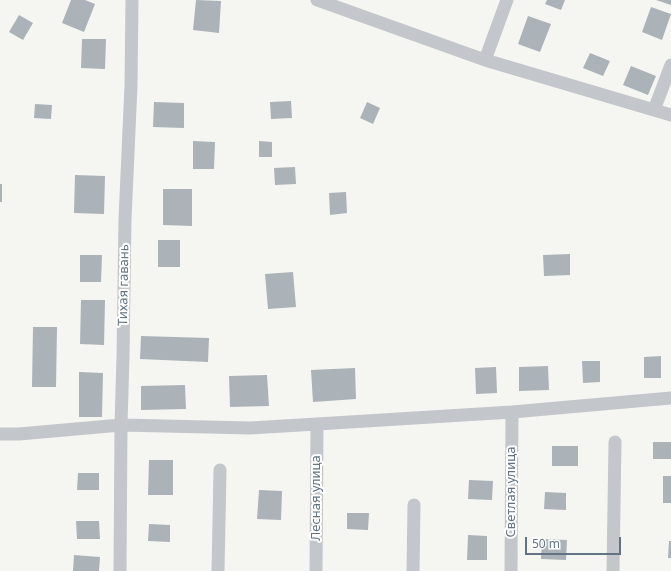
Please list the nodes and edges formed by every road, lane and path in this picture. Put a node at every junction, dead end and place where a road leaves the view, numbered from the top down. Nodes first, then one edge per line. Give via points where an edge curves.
1 (132, 0) edge
2 (507, 0) edge
3 (322, 1) edge
4 (485, 60) junction
5 (671, 65) edge
6 (654, 110) junction
7 (671, 115) edge
8 (671, 398) edge
9 (512, 412) junction
10 (317, 424) junction
11 (121, 425) junction
12 (0, 434) edge
13 (615, 442) dead end
14 (220, 470) dead end
15 (414, 505) dead end
16 (120, 571) edge
17 (218, 571) edge
18 (316, 571) edge
19 (413, 571) edge
20 (511, 571) edge
21 (613, 571) edge

1 - 11 street, Тихая гавань
2 - 4 street
3 - 4 street
4 - 6 street
5 - 6 street
6 - 7 street
8 - 9 street
9 - 10 street
9 - 20 street, Светлая улица
10 - 11 street via 250,428
10 - 18 street, Лесная улица
11 - 12 street
11 - 16 street, Тихая гавань
13 - 21 street
14 - 17 street
15 - 19 street

